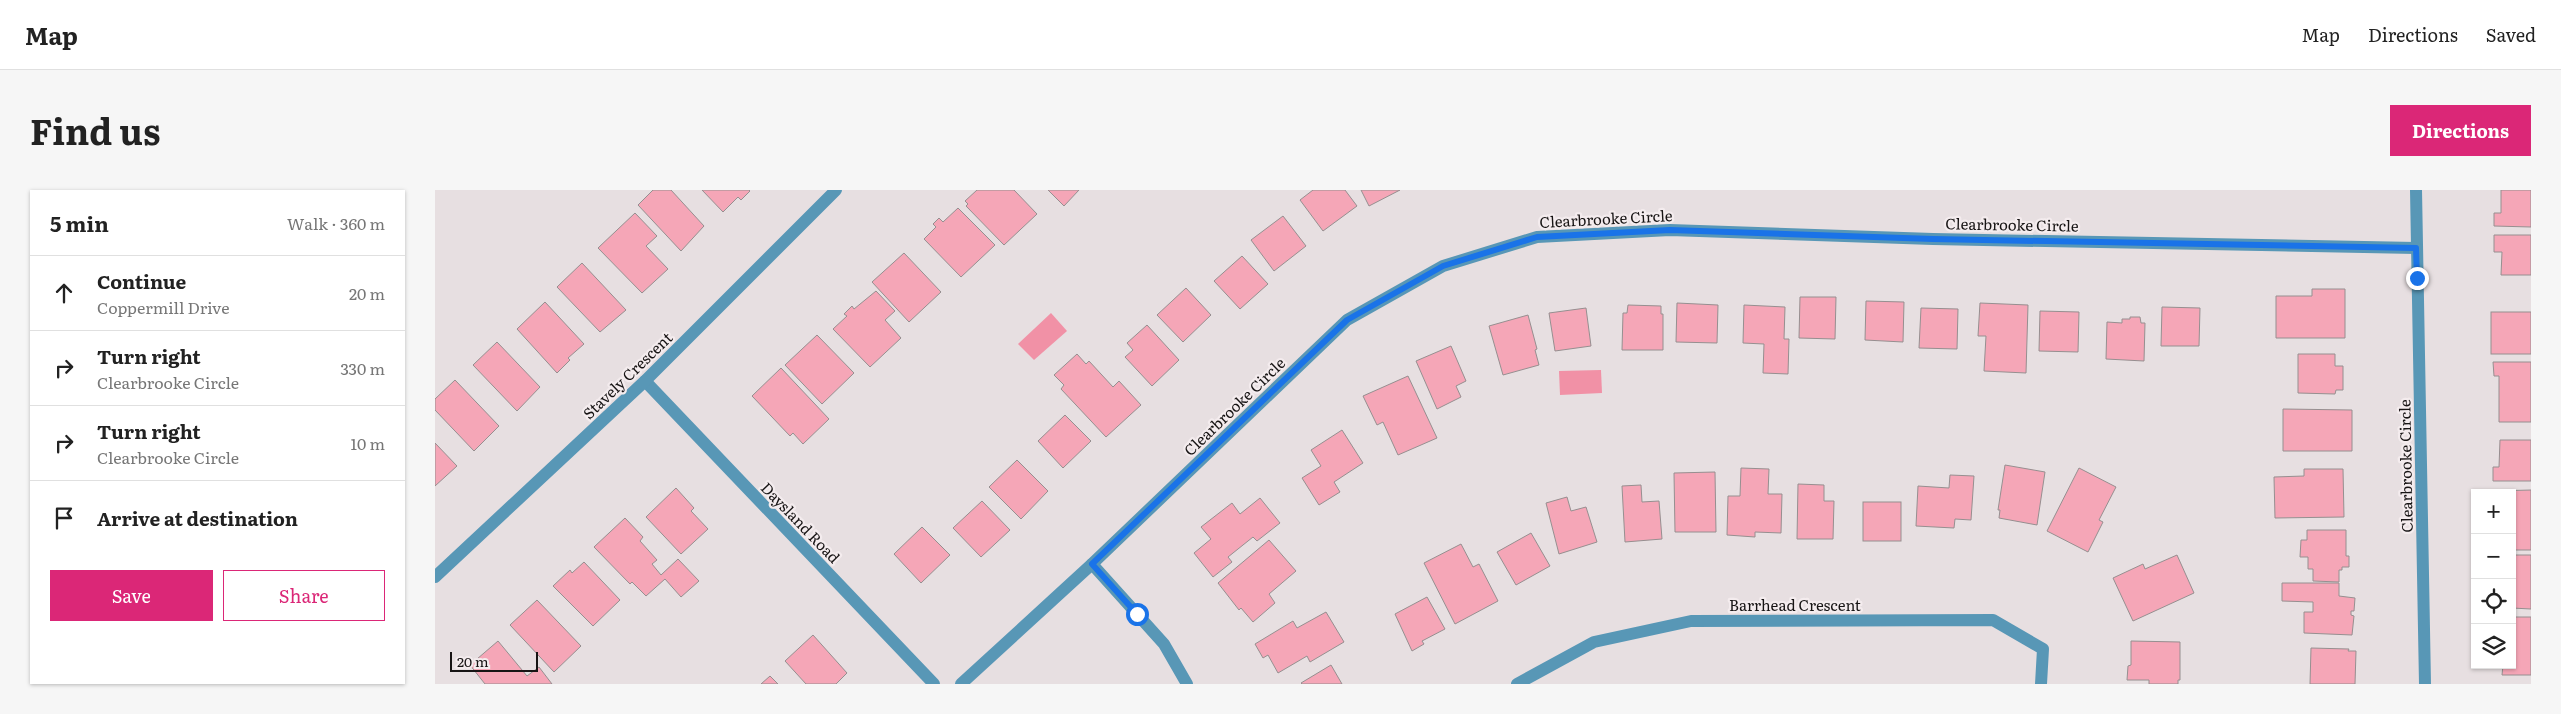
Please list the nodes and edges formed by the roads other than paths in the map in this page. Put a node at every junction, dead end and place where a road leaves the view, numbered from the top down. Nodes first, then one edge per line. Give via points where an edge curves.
1 (836, 190) edge
2 (2416, 190) edge
3 (2416, 248) junction
4 (645, 381) junction
5 (1092, 564) junction
6 (435, 577) edge
7 (934, 684) edge
8 (961, 684) edge
9 (1187, 684) edge
10 (1517, 684) edge
11 (2041, 684) edge
12 (2425, 684) edge

1 - 4 street, Stavely Crescent
2 - 3 street, Clearbrooke Circle
3 - 5 street, Clearbrooke Circle via 1933,239 1670,230 1537,237 1443,266 1347,320
3 - 12 street, Clearbrooke Circle
4 - 6 street, Stavely Crescent
4 - 7 street, Daysland Road
5 - 8 street, Clearbrooke Circle
5 - 9 street via 1164,644
10 - 11 street, Barrhead Crescent via 1594,642 1691,620 1993,620 2043,649

